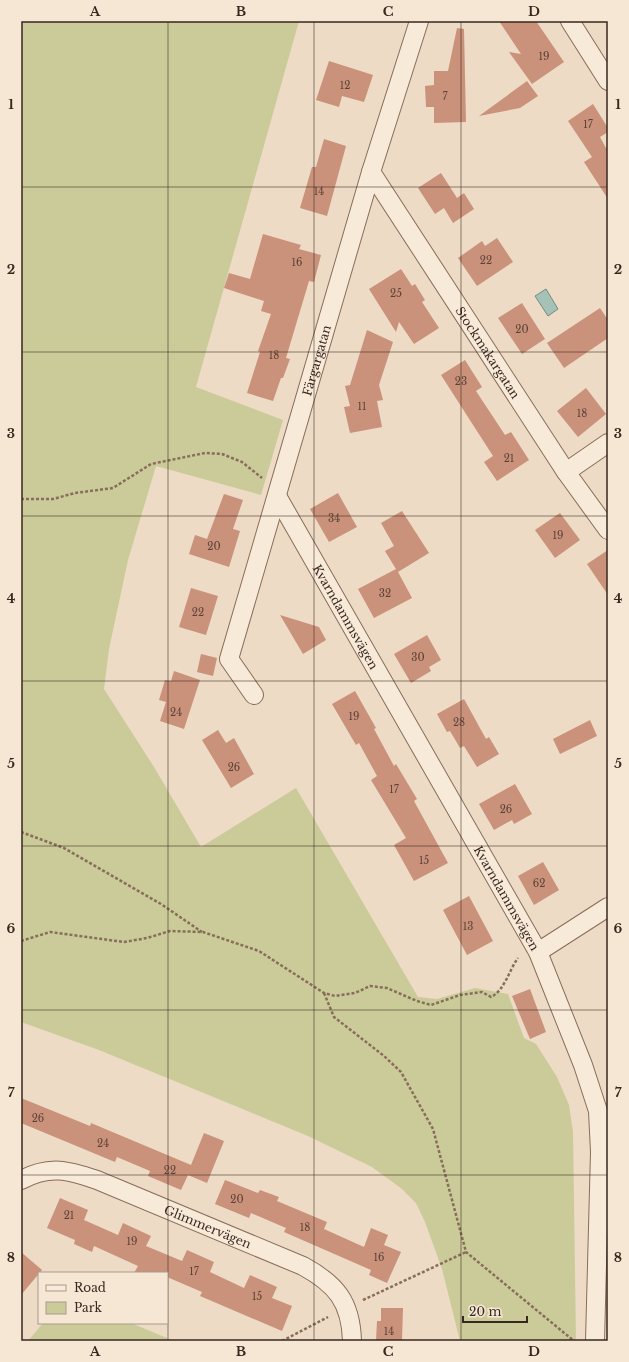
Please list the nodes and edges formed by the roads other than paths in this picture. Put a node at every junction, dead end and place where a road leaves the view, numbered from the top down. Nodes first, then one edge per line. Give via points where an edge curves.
1 (419, 21) edge
2 (570, 21) edge
3 (608, 81) edge
4 (371, 172) junction
5 (608, 443) edge
6 (566, 472) junction
7 (277, 496) junction
8 (608, 530) edge
9 (254, 695) dead end
10 (608, 907) edge
11 (538, 952) junction
12 (21, 1180) edge
13 (352, 1341) edge
14 (595, 1341) edge

1 - 4 street, Färgargatan
2 - 3 street
4 - 6 street, Stockmakargatan
4 - 7 street, Färgargatan
5 - 6 street
6 - 8 street, Stockmakargatan
7 - 9 street, Färgargatan via 229,659
7 - 11 street, Kvarndammsvägen
10 - 11 street
11 - 14 street, Kvarndammsvägen via 583,1065 598,1111 600,1152
12 - 13 street, Glimmervägen via 34,1173 51,1169 72,1172 97,1180 303,1266 323,1277 337,1292 352,1323

